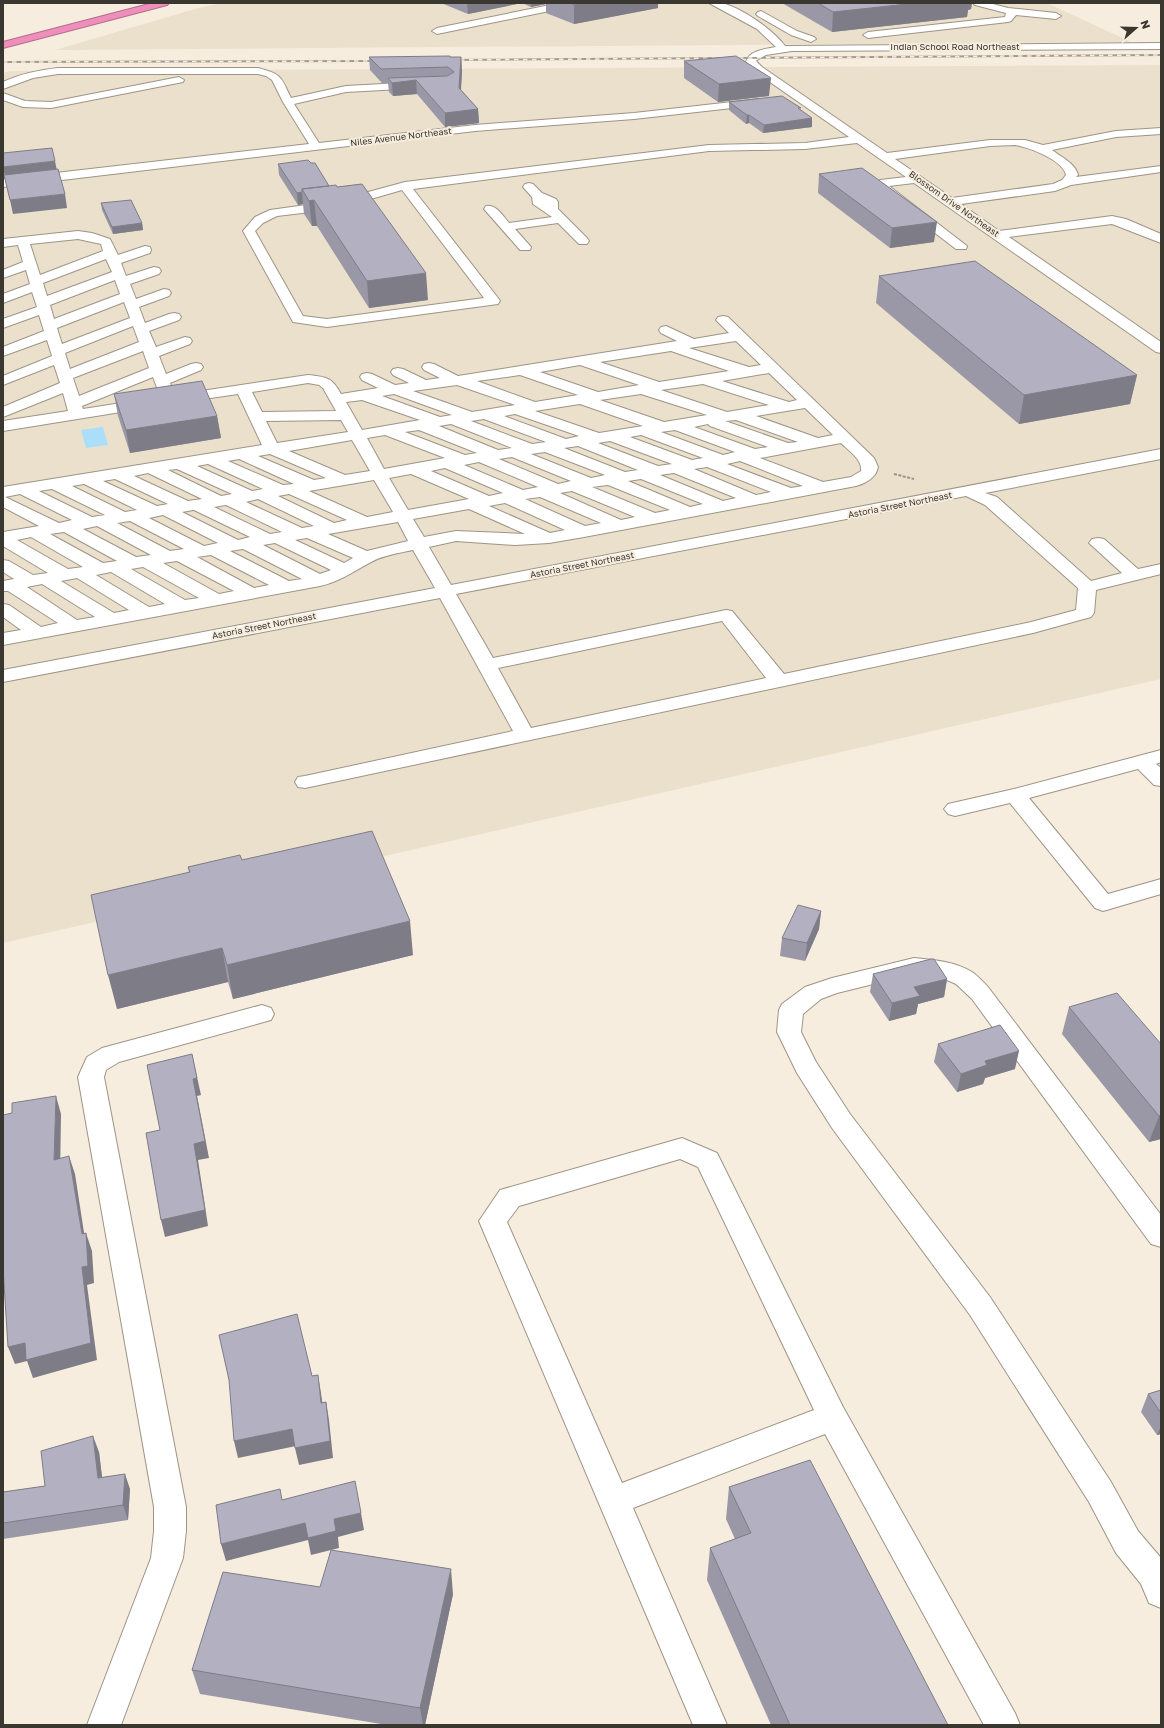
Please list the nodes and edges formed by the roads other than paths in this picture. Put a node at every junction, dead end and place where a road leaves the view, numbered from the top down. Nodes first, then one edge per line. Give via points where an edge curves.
1 (164, 3) edge
2 (574, 3) edge
3 (714, 3) edge
4 (978, 3) edge
5 (1029, 3) edge
6 (754, 10) dead end
7 (1016, 12) junction
8 (437, 31) dead end
9 (856, 36) edge
10 (1074, 36) dead end
11 (815, 41) junction
12 (3, 45) edge
13 (1083, 46) junction
14 (1161, 46) edge
15 (782, 48) junction
16 (752, 58) joint
17 (154, 71) junction
18 (217, 71) junction
19 (97, 82) dead end
20 (114, 84) dead end
21 (426, 85) edge
22 (3, 86) edge
23 (26, 89) dead end
24 (3, 90) edge
25 (123, 92) junction
26 (3, 96) edge
27 (800, 97) junction
28 (785, 99) edge
29 (770, 100) edge
30 (288, 102) junction
31 (1161, 131) edge
32 (860, 139) junction
33 (316, 147) junction
34 (1042, 149) junction
35 (886, 157) junction
36 (1161, 169) edge
37 (523, 171) junction
38 (507, 173) junction
39 (917, 179) junction
40 (1067, 182) junction
41 (3, 183) edge
42 (405, 186) junction
43 (529, 186) junction
44 (950, 202) junction
45 (490, 209) dead end
46 (561, 220) junction
47 (506, 227) junction
48 (998, 236) junction
49 (1161, 239) edge
50 (583, 241) dead end
51 (3, 243) edge
52 (961, 246) dead end
53 (525, 247) dead end
54 (3, 262) edge
55 (3, 274) edge
56 (3, 286) edge
57 (162, 289) junction
58 (3, 299) edge
59 (132, 308) junction
60 (3, 311) edge
61 (723, 320) dead end
62 (3, 324) edge
63 (49, 325) junction
64 (701, 329) dead end
65 (666, 330) dead end
66 (740, 336) junction
67 (3, 338) edge
68 (722, 339) junction
69 (693, 344) junction
70 (668, 348) junction
71 (1161, 349) edge
72 (3, 352) edge
73 (641, 352) junction
74 (527, 356) dead end
75 (581, 356) junction
76 (497, 361) dead end
77 (551, 361) junction
78 (170, 362) dead end
79 (3, 366) edge
80 (466, 366) dead end
81 (196, 367) dead end
82 (429, 367) dead end
83 (124, 368) dead end
84 (773, 368) junction
85 (398, 372) dead end
86 (750, 372) junction
87 (488, 375) junction
88 (518, 375) junction
89 (367, 376) dead end
90 (720, 377) junction
91 (3, 381) edge
92 (665, 381) junction
93 (696, 381) junction
94 (83, 384) dead end
95 (425, 385) junction
96 (456, 385) junction
97 (243, 390) junction
98 (394, 390) junction
99 (539, 392) dead end
100 (363, 395) junction
101 (605, 395) junction
102 (637, 395) junction
103 (3, 396) edge
104 (336, 399) junction
105 (574, 400) junction
106 (170, 401) junction
107 (476, 402) dead end
108 (808, 402) junction
109 (542, 405) junction
110 (787, 406) junction
111 (510, 411) junction
112 (756, 411) junction
113 (3, 412) edge
114 (346, 415) junction
115 (578, 415) dead end
116 (731, 415) junction
117 (478, 416) junction
118 (256, 417) junction
119 (446, 421) junction
120 (667, 421) junction
121 (700, 421) junction
122 (420, 425) junction
123 (3, 426) edge
124 (387, 430) junction
125 (636, 431) junction
126 (603, 432) junction
127 (357, 435) junction
128 (845, 438) junction
129 (571, 442) junction
130 (818, 443) junction
131 (538, 448) junction
132 (787, 448) junction
133 (272, 449) junction
134 (513, 452) junction
135 (241, 454) junction
136 (1161, 454) edge
137 (497, 455) junction
138 (748, 455) junction
139 (480, 458) junction
140 (211, 459) junction
141 (463, 460) junction
142 (716, 461) junction
143 (446, 463) junction
144 (180, 464) junction
145 (683, 467) junction
146 (150, 468) junction
147 (412, 469) junction
148 (650, 472) junction
149 (118, 474) junction
150 (380, 474) junction
151 (617, 478) junction
152 (87, 479) junction
153 (343, 480) junction
154 (55, 484) junction
155 (583, 484) junction
156 (313, 486) junction
157 (820, 487) junction
158 (22, 489) junction
159 (287, 490) junction
160 (549, 490) junction
161 (3, 492) edge
162 (970, 492) junction
163 (788, 494) junction
164 (255, 495) junction
165 (514, 496) junction
166 (224, 500) junction
167 (755, 500) junction
168 (3, 501) edge
169 (488, 501) junction
170 (471, 504) junction
171 (192, 506) junction
172 (721, 506) junction
173 (160, 511) junction
174 (688, 512) junction
175 (128, 516) junction
176 (403, 516) junction
177 (654, 519) junction
178 (95, 522) junction
179 (364, 522) junction
180 (3, 523) edge
181 (619, 525) junction
182 (62, 528) junction
183 (332, 528) junction
184 (584, 532) junction
185 (29, 533) junction
186 (305, 533) junction
187 (3, 538) edge
188 (273, 538) junction
189 (549, 538) junction
190 (1098, 543) dead end
191 (240, 544) junction
192 (419, 544) junction
193 (207, 550) junction
194 (174, 556) junction
195 (366, 557) junction
196 (140, 562) junction
197 (3, 565) edge
198 (106, 568) junction
199 (1161, 569) edge
200 (345, 570) junction
201 (72, 574) junction
202 (1135, 576) junction
203 (37, 580) junction
204 (320, 581) junction
205 (6, 585) edge
206 (286, 587) junction
207 (1087, 587) junction
208 (445, 591) junction
209 (251, 593) junction
210 (217, 600) junction
211 (182, 606) junction
212 (3, 609) edge
213 (146, 613) junction
214 (111, 619) junction
215 (74, 626) junction
216 (38, 633) junction
217 (3, 639) edge
218 (487, 665) junction
219 (3, 676) edge
220 (779, 681) junction
221 (525, 735) junction
222 (1152, 759) edge
223 (1161, 780) edge
224 (305, 782) dead end
225 (1015, 795) junction
226 (955, 809) dead end
227 (1161, 886) edge
228 (262, 1014) dead end
229 (1161, 1236) edge
230 (832, 1417) junction
231 (614, 1501) junction
232 (1158, 1575) edge
233 (109, 1724) edge
234 (710, 1725) edge
235 (1003, 1725) edge

1 - 12 highway
2 - 8 street
3 - 15 street via 748,20 776,39
4 - 7 street
5 - 7 street via 1058,18
6 - 11 street via 794,33
7 - 9 street via 1011,13 1008,19
10 - 13 street
11 - 13 street, Indian School Road Northeast
11 - 15 street, Indian School Road Northeast
13 - 14 street, Indian School Road Northeast
15 - 16 street, Indian School Road Northeast via 763,52
16 - 27 street, Blossom Drive Northeast via 752,65
17 - 18 street
17 - 19 street
17 - 22 street via 47,72 17,79
18 - 25 street
18 - 30 street via 246,70 270,74 276,78
20 - 25 street
21 - 30 street via 346,90
23 - 24 street
25 - 26 street via 40,106 23,104
27 - 28 street
27 - 32 street, Blossom Drive Northeast
29 - 33 street, Niles Avenue Northeast via 634,116 475,128
30 - 33 street
31 - 34 street via 1117,135
32 - 35 street, Blossom Drive Northeast
32 - 37 street via 805,146 709,148
33 - 41 street, Niles Avenue Northeast
34 - 35 street via 1025,143 1004,141
34 - 40 street via 1066,164 1072,176
35 - 39 street, Blossom Drive Northeast
36 - 40 street
37 - 38 street
37 - 43 street via 532,181
38 - 42 street
38 - 43 street via 516,183
39 - 44 street, Blossom Drive Northeast
39 - 52 street via 880,185
40 - 44 street via 1054,187
42 - 42 street via 336,206 274,213 259,220 249,231 298,319 327,323 493,301
43 - 46 street via 538,196 539,204 552,210
44 - 48 street, Blossom Drive Northeast
45 - 47 street
46 - 47 street
46 - 50 street
47 - 53 street
48 - 49 street via 1112,220
48 - 71 street, Blossom Drive Northeast
51 - 63 street
54 - 63 street
55 - 63 street
56 - 63 street
57 - 59 street
57 - 59 street
57 - 59 street
57 - 59 street
57 - 59 street
58 - 63 street
59 - 63 street
59 - 63 street
59 - 63 street
59 - 63 street
59 - 63 street
59 - 63 street
59 - 63 street via 88,236 78,235
59 - 78 street
59 - 81 street
59 - 83 street
59 - 106 street
60 - 63 street
61 - 66 street
62 - 63 street
63 - 67 street
63 - 72 street
63 - 79 street
63 - 91 street
63 - 94 street
63 - 103 street
63 - 106 street
63 - 113 street
63 - 123 street
64 - 68 street
65 - 69 street
66 - 68 street
66 - 84 street
68 - 69 street
69 - 70 street
70 - 73 street
70 - 86 street
73 - 75 street
73 - 90 street
74 - 77 street
75 - 77 street
75 - 92 street
76 - 88 street
77 - 88 street
77 - 102 street
80 - 87 street
82 - 96 street
84 - 86 street
84 - 108 street
85 - 95 street
86 - 90 street
87 - 88 street
87 - 96 street
88 - 101 street
89 - 98 street
90 - 93 street
92 - 93 street
92 - 102 street
92 - 112 street
93 - 110 street
95 - 96 street
95 - 98 street
96 - 109 street
97 - 104 street via 316,379 329,385
97 - 106 street
97 - 118 street
98 - 100 street
98 - 117 street
99 - 105 street
100 - 104 street
100 - 119 street
101 - 102 street
101 - 105 street
102 - 116 street
104 - 114 street
105 - 109 street
105 - 120 street
107 - 111 street
108 - 110 street
108 - 128 street
109 - 111 street
109 - 115 street
110 - 112 street
111 - 117 street
111 - 126 street
112 - 116 street
114 - 118 street
114 - 127 street
116 - 121 street
116 - 130 street
117 - 119 street
117 - 129 street
118 - 133 street
119 - 122 street
119 - 131 street
120 - 121 street
120 - 125 street
120 - 138 street
121 - 132 street
122 - 124 street
122 - 137 street
124 - 127 street
124 - 141 street
125 - 126 street
125 - 142 street
126 - 129 street
126 - 145 street
127 - 133 street
127 - 150 street
128 - 130 street
128 - 157 street via 868,461 869,473 856,481
129 - 131 street
129 - 148 street
130 - 132 street
131 - 134 street
131 - 151 street
132 - 138 street
133 - 135 street
133 - 153 street
134 - 137 street
134 - 155 street
135 - 140 street
135 - 156 street
136 - 162 street, Astoria Street Northeast
137 - 139 street
138 - 142 street
138 - 157 street
139 - 141 street
139 - 160 street
140 - 144 street
140 - 159 street
141 - 143 street
142 - 145 street
142 - 163 street
143 - 147 street
143 - 165 street
144 - 146 street
144 - 164 street
145 - 148 street
145 - 167 street
146 - 149 street
146 - 166 street
147 - 150 street
147 - 169 street
148 - 151 street
148 - 172 street
149 - 152 street
149 - 171 street
150 - 153 street
150 - 176 street
151 - 155 street
151 - 174 street
152 - 154 street
152 - 173 street
153 - 156 street
154 - 158 street
154 - 175 street
155 - 160 street
155 - 177 street
156 - 159 street
157 - 163 street
158 - 161 street
158 - 178 street
159 - 164 street
159 - 179 street
160 - 165 street
160 - 181 street
162 - 207 street via 991,501
162 - 208 street, Astoria Street Northeast
163 - 167 street
164 - 166 street
164 - 183 street
165 - 169 street
165 - 184 street
166 - 171 street
166 - 186 street
167 - 172 street
168 - 182 street
169 - 170 street
170 - 176 street
170 - 189 street
171 - 173 street
171 - 188 street
172 - 174 street
173 - 175 street
173 - 191 street
174 - 177 street
175 - 178 street
175 - 193 street
176 - 179 street
176 - 192 street
177 - 181 street
178 - 182 street
178 - 194 street
179 - 183 street
180 - 185 street
181 - 184 street
182 - 185 street
182 - 196 street
183 - 186 street
184 - 189 street
185 - 187 street
185 - 198 street
186 - 188 street
186 - 195 street
187 - 201 street
188 - 191 street
188 - 200 street
189 - 192 street via 515,540 456,536
190 - 202 street
191 - 193 street
191 - 204 street
192 - 195 street
192 - 208 street
193 - 194 street
193 - 206 street
194 - 196 street
194 - 209 street
195 - 200 street
196 - 198 street
196 - 210 street
197 - 203 street
198 - 201 street
198 - 211 street
199 - 202 street
200 - 204 street
201 - 203 street
201 - 213 street
202 - 207 street
203 - 205 street
203 - 214 street
204 - 206 street
205 - 215 street
206 - 209 street
207 - 220 street via 1085,613 1033,627
208 - 218 street
208 - 219 street, Astoria Street Northeast
209 - 210 street
210 - 211 street
211 - 213 street
212 - 216 street
213 - 214 street
214 - 215 street
215 - 216 street
216 - 217 street
218 - 220 street via 726,615
218 - 221 street
220 - 221 street
221 - 224 street
222 - 223 street
222 - 225 street
225 - 226 street
225 - 227 street via 1103,903
228 - 233 street via 111,1055 96,1064 91,1077 170,1507 167,1558
229 - 232 street via 980,993 964,978 944,969 914,966 826,988 813,993 790,1010 789,1032 806,1066 841,1121 980,1306 1100,1492 1127,1542
230 - 231 street
230 - 231 street via 708,1160 682,1148 510,1198 493,1221
230 - 235 street
231 - 234 street

